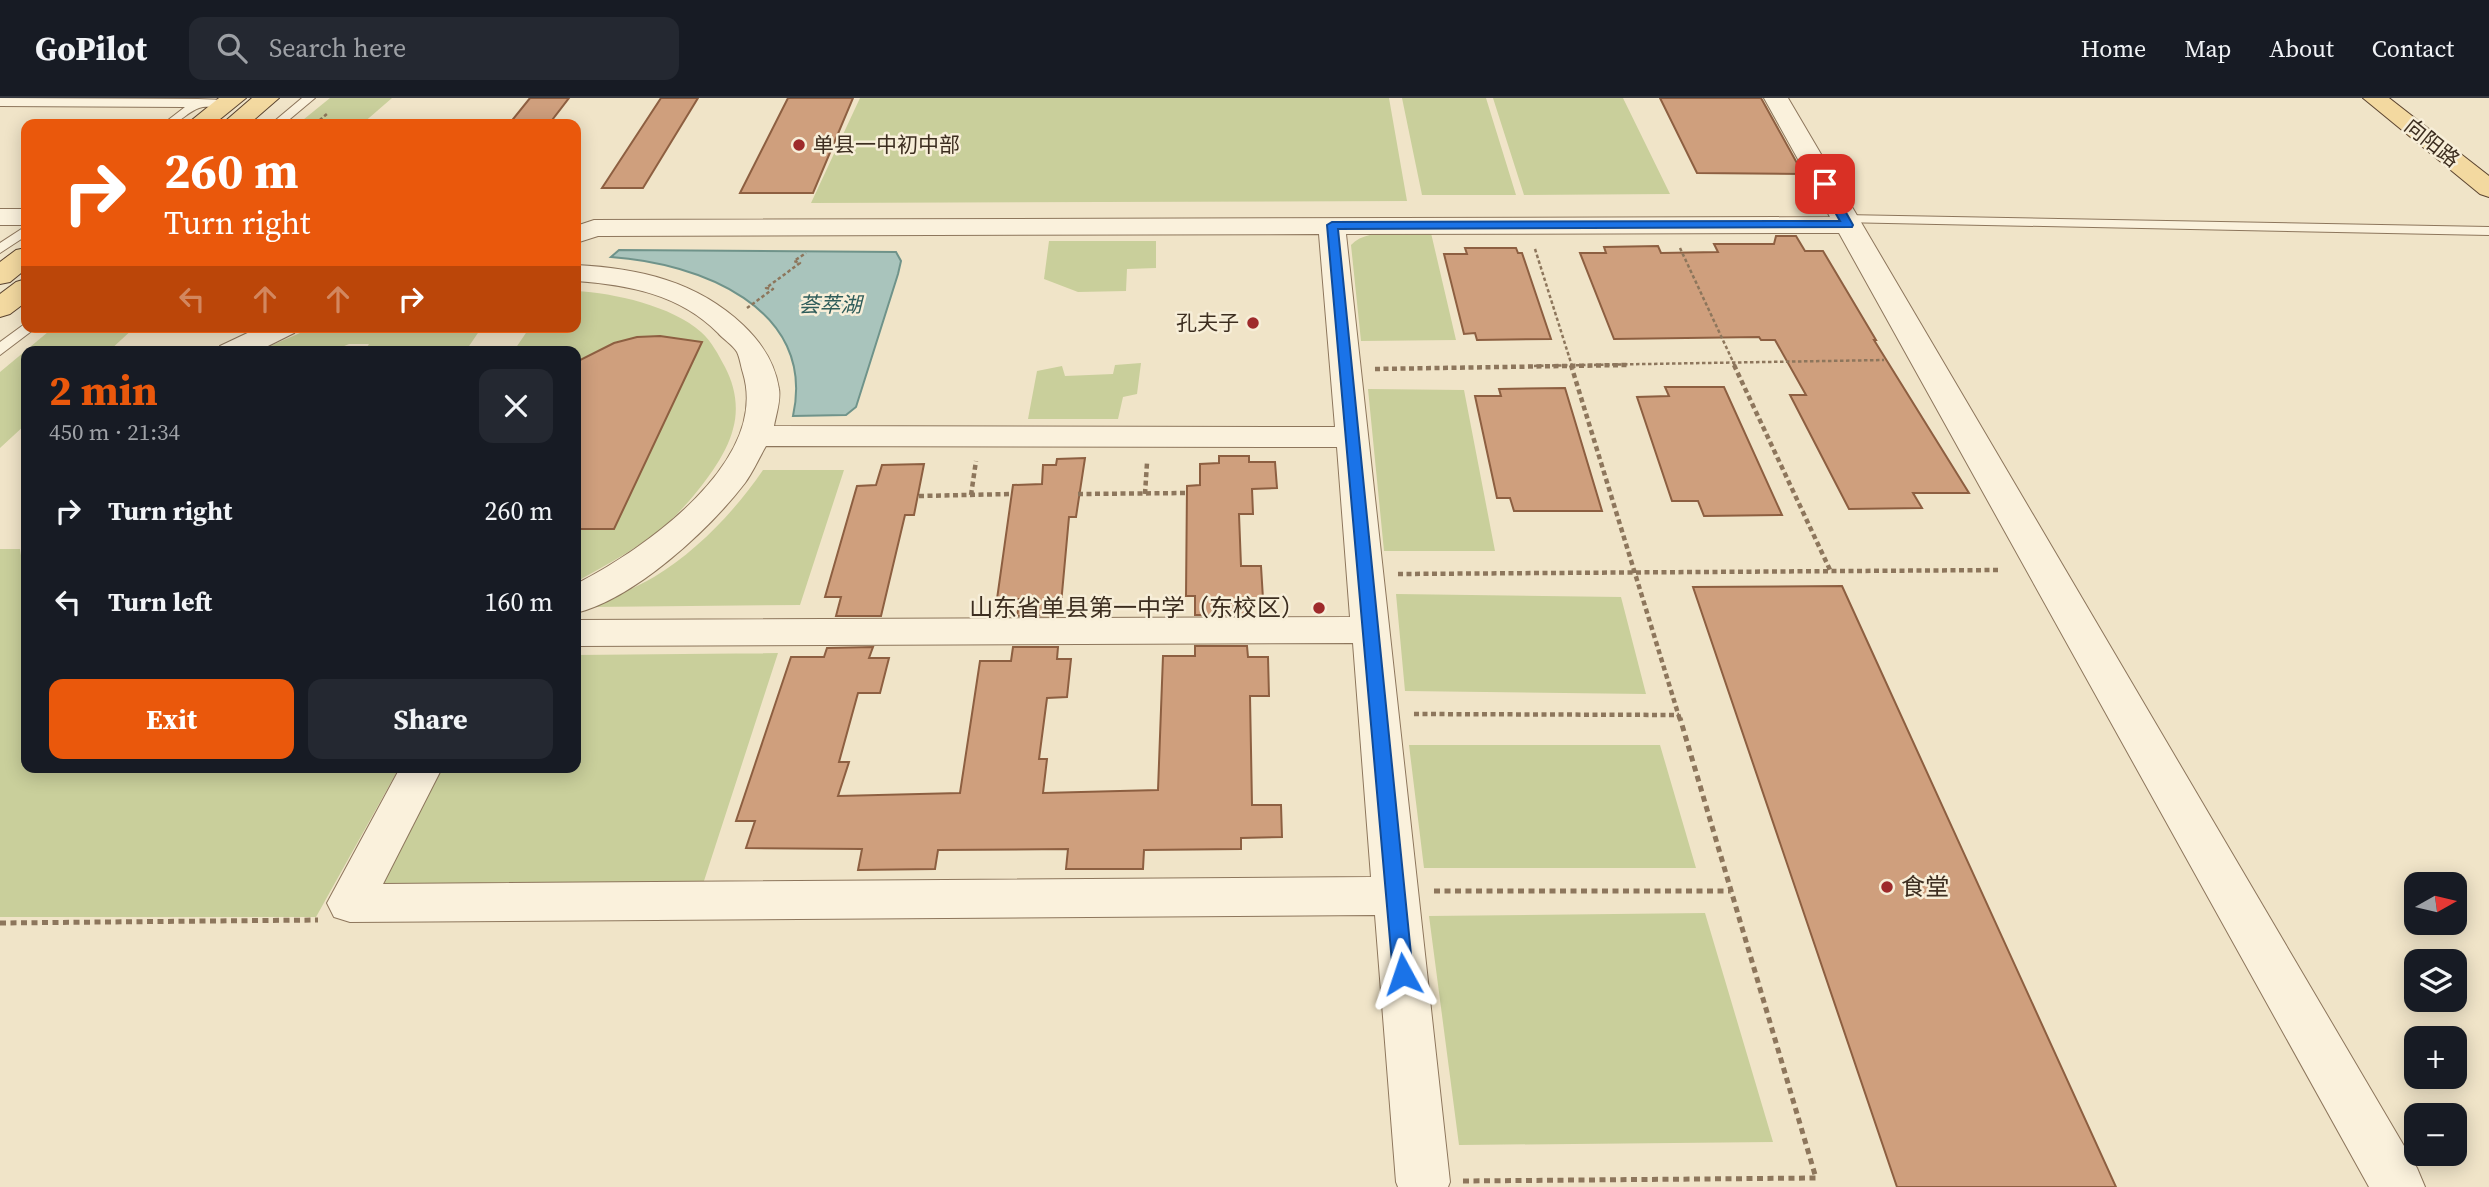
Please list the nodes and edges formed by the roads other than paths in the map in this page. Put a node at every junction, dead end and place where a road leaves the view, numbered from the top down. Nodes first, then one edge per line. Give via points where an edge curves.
1 (267, 98) edge
2 (309, 98) edge
3 (1776, 98) edge
4 (2375, 98) edge
5 (2400, 98) edge
6 (0, 102) edge
7 (224, 106) edge
8 (184, 119) edge
9 (206, 119) edge
10 (282, 119) edge
11 (2489, 167) edge
12 (2489, 189) edge
13 (0, 217) edge
14 (21, 217) edge
15 (1848, 224) junction
16 (1332, 225) junction
17 (582, 227) edge
18 (2489, 231) edge
19 (21, 234) edge
20 (2489, 241) edge
21 (0, 249) edge
22 (21, 260) edge
23 (581, 274) edge
24 (0, 276) edge
25 (21, 292) edge
26 (0, 308) edge
27 (21, 332) edge
28 (271, 333) edge
29 (244, 346) edge
30 (0, 350) edge
31 (756, 436) junction
32 (1352, 437) junction
33 (581, 597) edge
34 (1371, 630) junction
35 (581, 633) edge
36 (418, 773) edge
37 (1413, 893) junction
38 (1423, 1182) road end
39 (2398, 1187) edge

1 - 7 main road
2 - 10 lane
3 - 15 street
4 - 12 main road, 向阳路
5 - 11 main road, 向阳路
6 - 7 lane
7 - 8 lane
7 - 9 main road
13 - 14 street
15 - 16 street
15 - 18 lane
15 - 20 lane
15 - 39 street
16 - 17 street
16 - 32 street
19 - 21 lane
22 - 24 main road
23 - 31 street via 649,283 696,300 732,325 756,356 765,393
25 - 26 main road
27 - 30 lane
28 - 29 street
31 - 32 street
31 - 33 street via 734,476 698,517 648,558
32 - 34 street
34 - 35 street
34 - 37 street
36 - 37 street via 350,903
37 - 38 street

